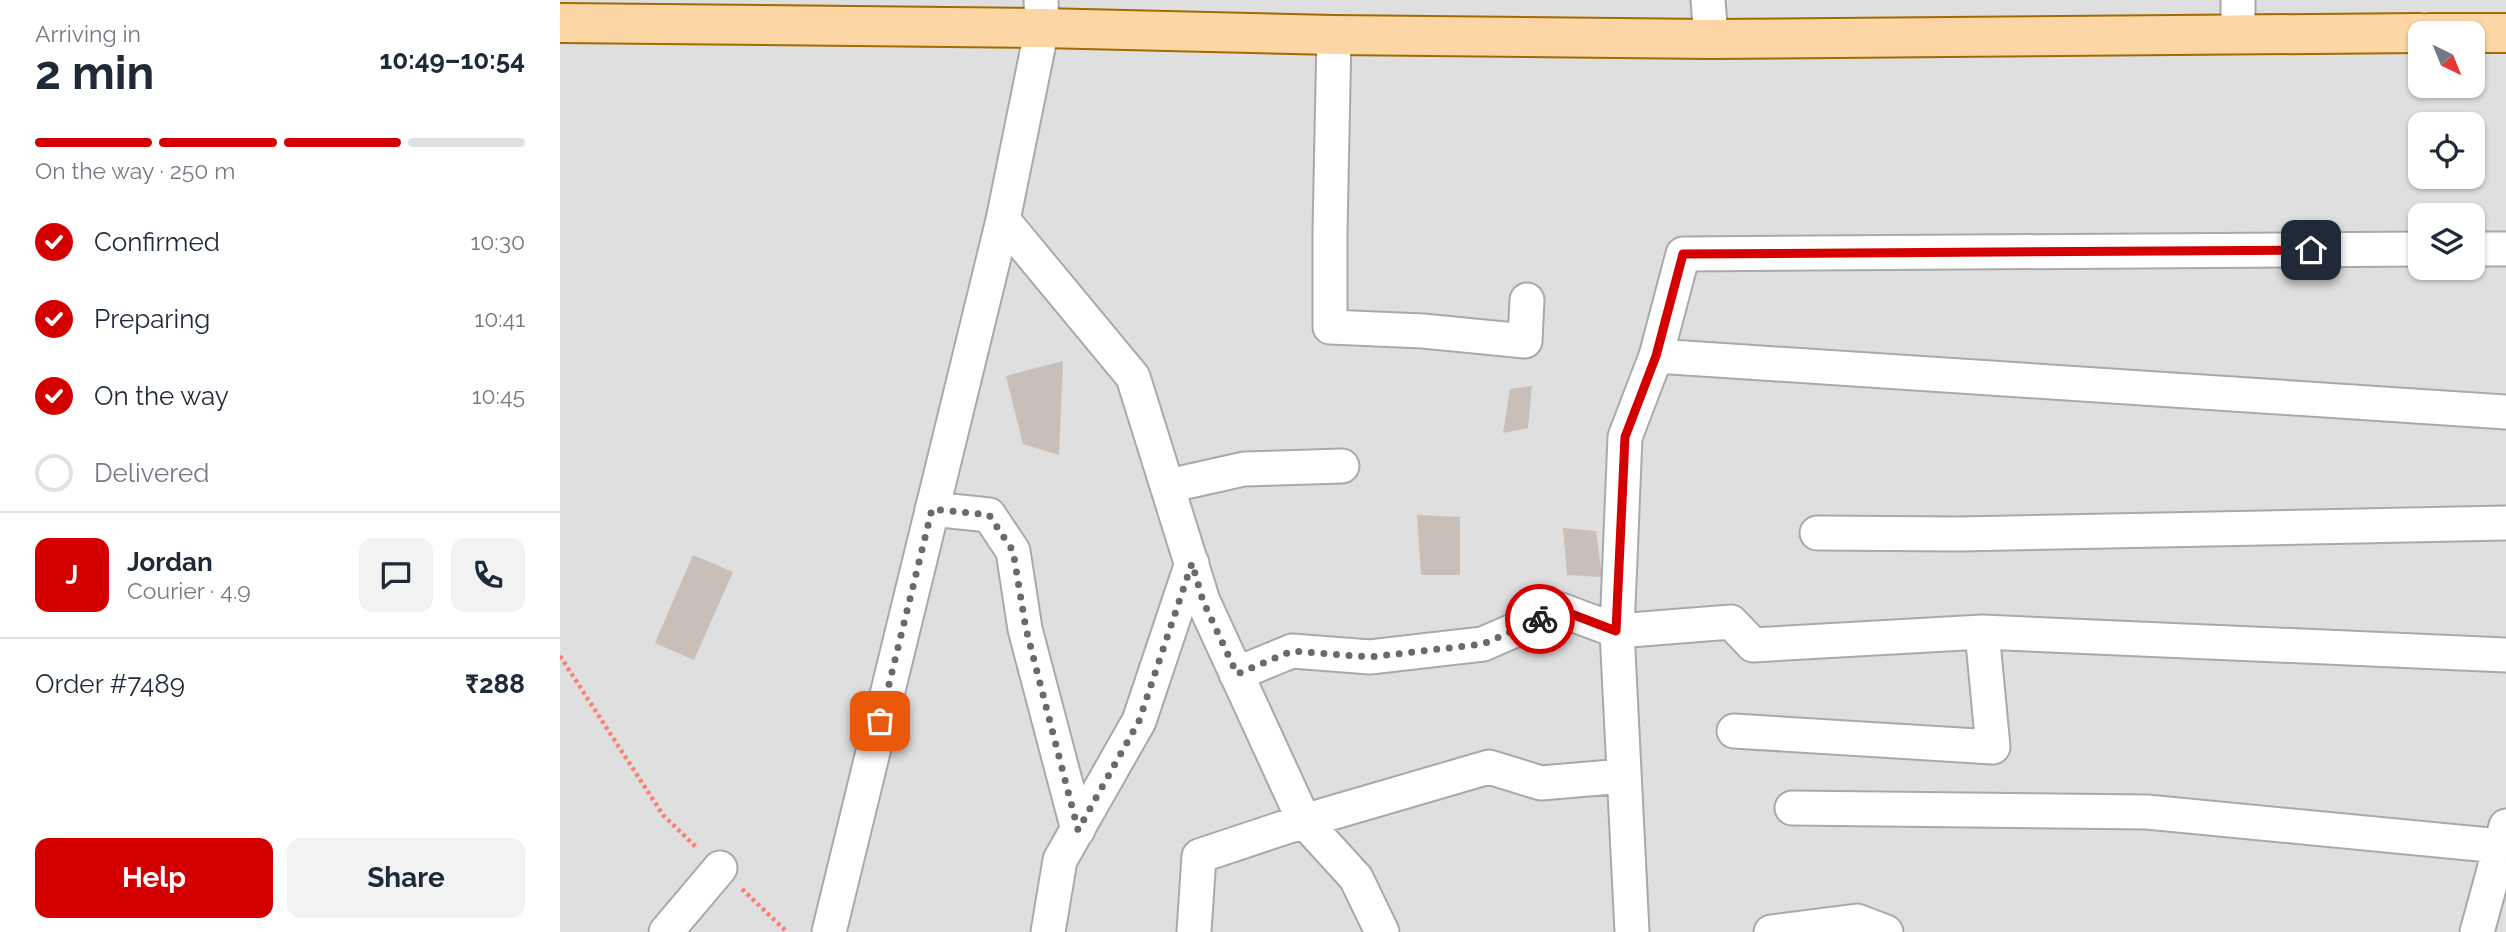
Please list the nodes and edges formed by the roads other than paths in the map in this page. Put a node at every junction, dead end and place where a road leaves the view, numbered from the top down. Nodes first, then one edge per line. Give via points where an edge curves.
1 (1708, 0) edge
2 (1042, 14) edge
3 (2238, 18) edge
4 (560, 23) edge
5 (2408, 32) edge
6 (2485, 33) edge
7 (2506, 33) edge
8 (1334, 35) junction
9 (1711, 39) junction
10 (1003, 220) junction
11 (2506, 248) edge
12 (2408, 249) edge
13 (2485, 249) edge
14 (1527, 300) dead end
15 (1656, 356) junction
16 (2506, 412) edge
17 (1342, 467) dead end
18 (1168, 486) junction
19 (932, 509) junction
20 (2506, 523) edge
21 (1817, 533) dead end
22 (1192, 563) junction
23 (1616, 631) junction
24 (1982, 632) junction
25 (2506, 655) edge
26 (1237, 674) junction
27 (1734, 731) dead end
28 (1623, 776) junction
29 (1792, 808) dead end
30 (1304, 821) junction
31 (1078, 830) junction
32 (2503, 836) edge
33 (720, 869) road end
34 (666, 932) edge
35 (829, 932) edge
36 (1048, 932) edge
37 (1194, 932) edge
38 (1382, 932) edge
39 (1632, 932) edge
40 (1771, 932) edge
41 (1886, 932) edge
42 (2476, 932) edge

1 - 9 street
2 - 4 main road
2 - 8 main road
2 - 10 street
3 - 5 main road
3 - 9 main road
6 - 7 main road
8 - 9 main road
8 - 14 street via 1330,327 1525,341
10 - 18 street via 1133,377
10 - 19 street
11 - 13 street
12 - 15 street via 1683,254
15 - 16 street
15 - 23 street via 1625,437
17 - 18 street via 1244,469
18 - 22 street
19 - 31 street via 989,515 1013,551 1026,629
19 - 35 street
20 - 21 street
22 - 26 street via 1203,601
22 - 31 street via 1139,721
23 - 24 street via 1731,622 1752,645
23 - 26 street via 1561,610 1483,644 1370,657 1292,651
23 - 28 street
24 - 25 street
24 - 27 street via 1993,747
26 - 30 street
28 - 30 street via 1541,783 1489,766
28 - 39 street
29 - 32 street via 2147,812
30 - 37 street via 1199,856
30 - 38 street via 1356,878
31 - 36 street via 1060,860
32 - 42 street
33 - 34 street
40 - 41 street via 1857,921

